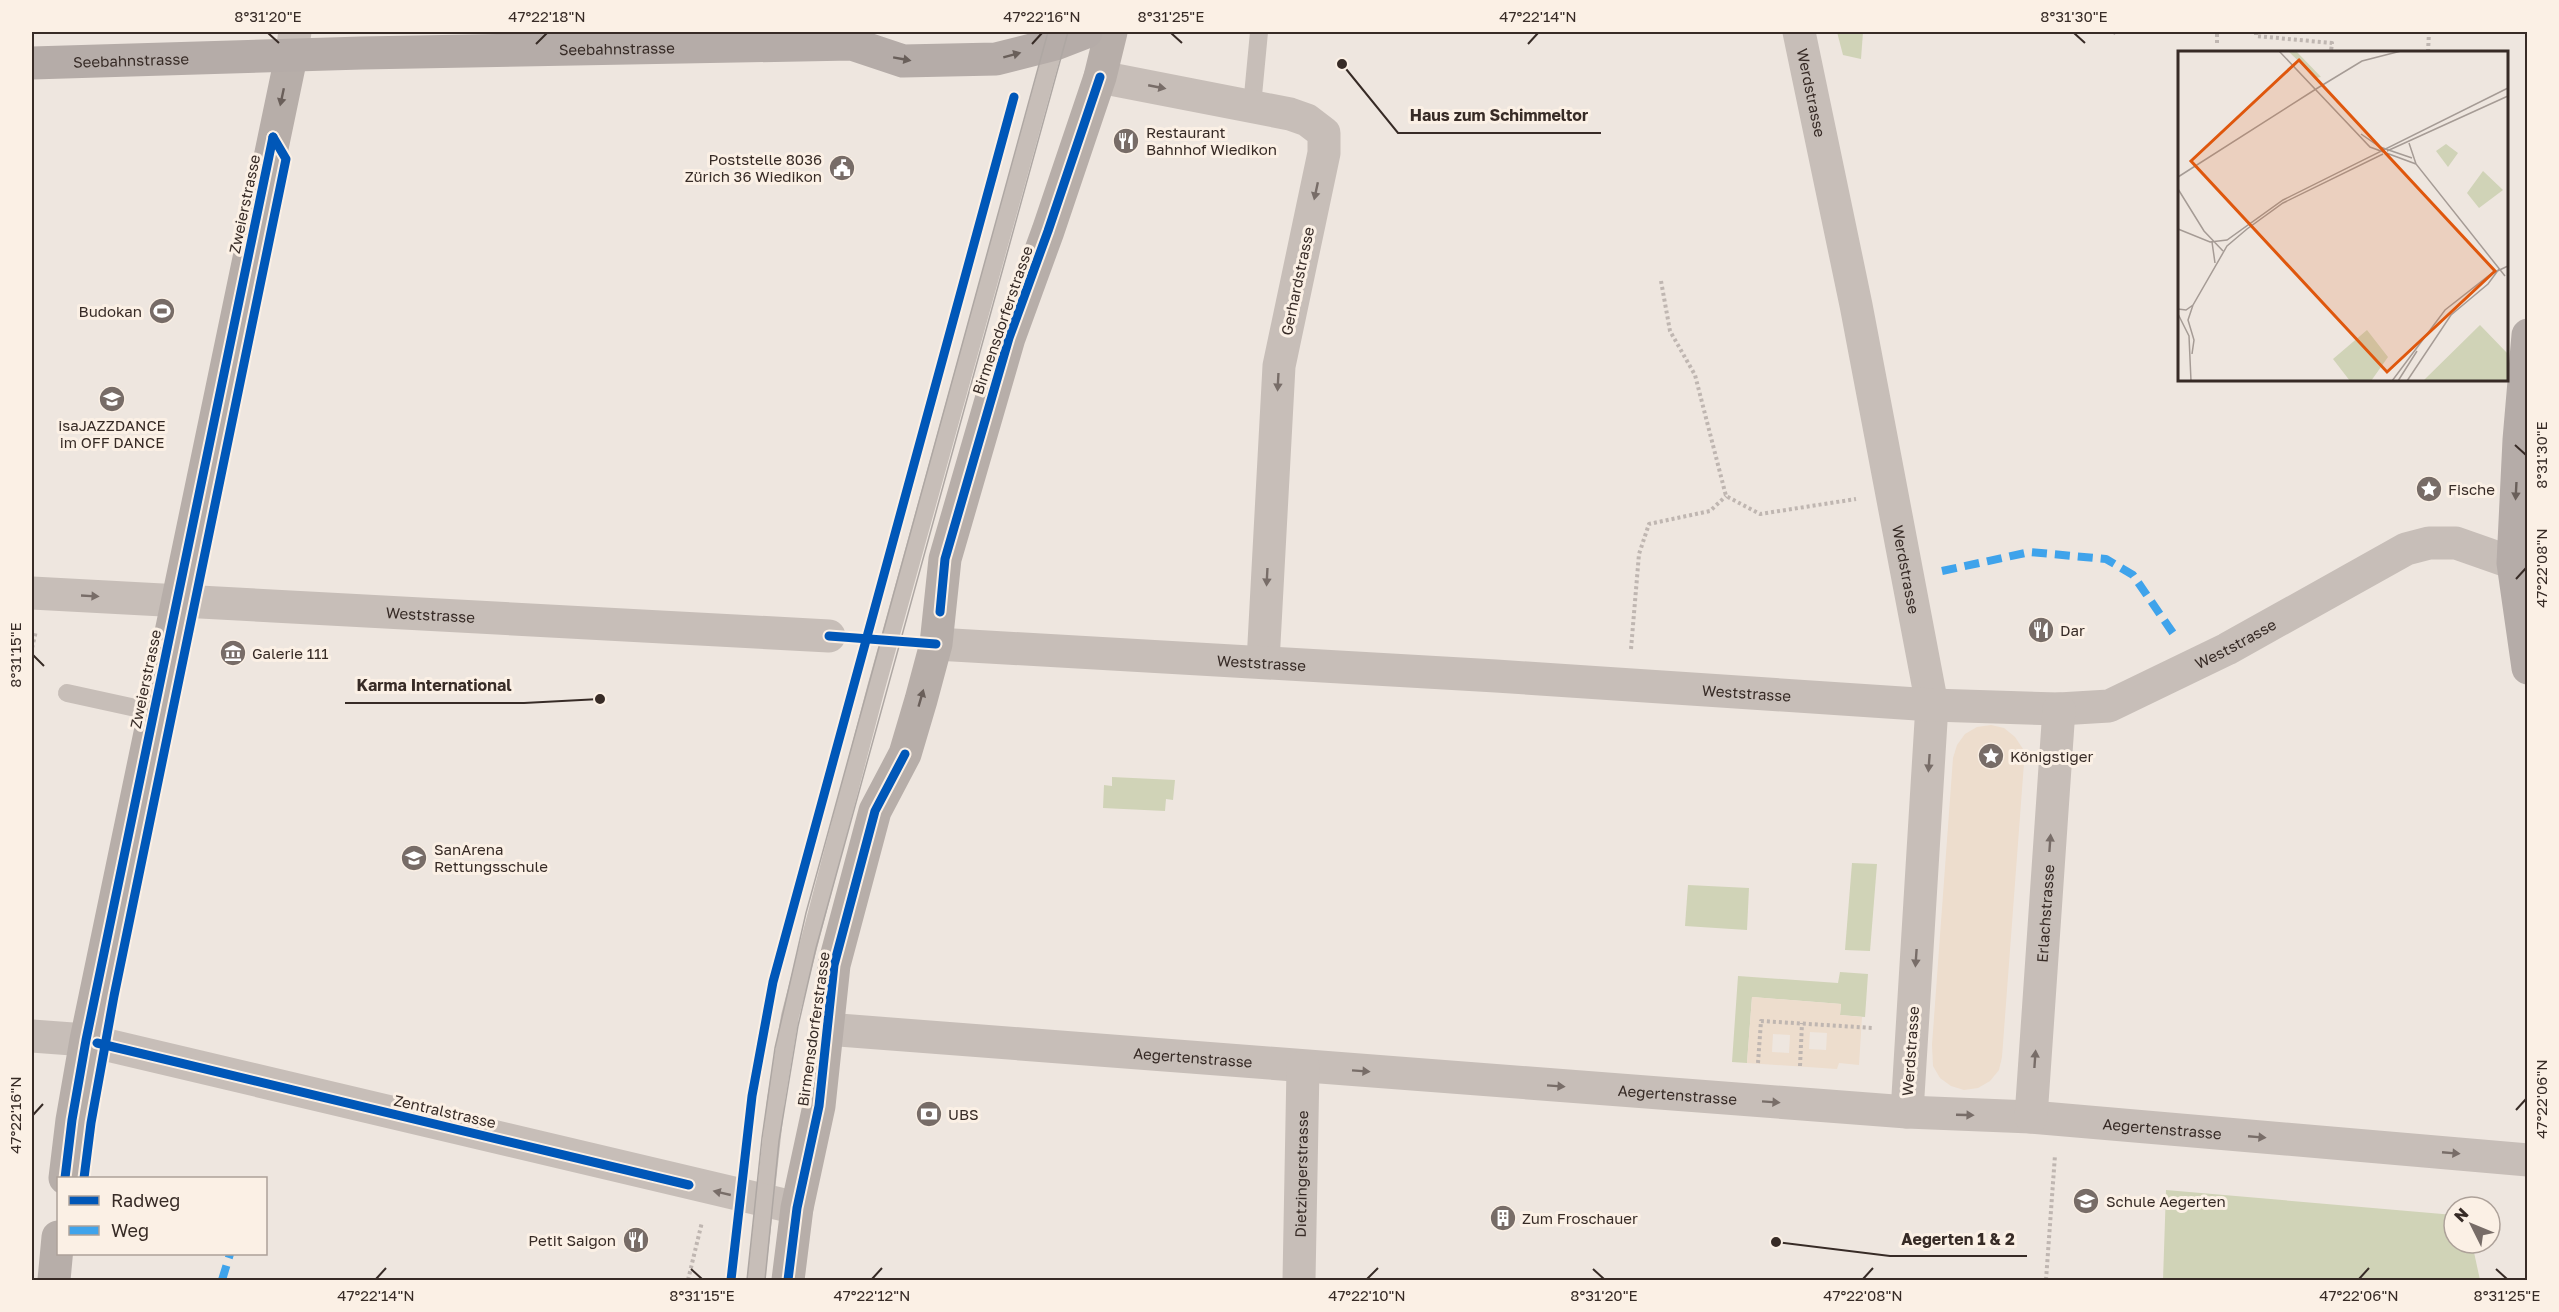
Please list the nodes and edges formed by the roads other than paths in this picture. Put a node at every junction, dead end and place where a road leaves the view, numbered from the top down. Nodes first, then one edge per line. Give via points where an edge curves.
1 (886, 32) edge
2 (1086, 32) edge
3 (1111, 32) edge
4 (1259, 32) edge
5 (1799, 32) edge
6 (1056, 38) edge
7 (293, 44) edge
8 (852, 45) junction
9 (32, 63) edge
10 (1100, 76) junction
11 (1252, 106) junction
12 (2528, 335) edge
13 (2513, 563) junction
14 (32, 593) edge
15 (177, 601) junction
16 (829, 636) dead end
17 (936, 644) junction
18 (1263, 662) junction
19 (2528, 668) edge
20 (67, 693) dead end
21 (1932, 705) junction
22 (2059, 709) junction
23 (154, 712) junction
24 (826, 1029) junction
25 (32, 1036) edge
26 (86, 1040) junction
27 (1303, 1067) junction
28 (1907, 1112) junction
29 (2031, 1117) junction
30 (2528, 1160) edge
31 (65, 1177) edge
32 (764, 1201) junction
33 (797, 1208) junction
34 (57, 1248) edge
35 (54, 1281) edge
36 (756, 1281) edge
37 (788, 1281) edge
38 (1299, 1281) edge

1 - 8 main road
2 - 6 main road, Seebahnstrasse
3 - 10 main road, Birmensdorferstrasse
4 - 11 lane
5 - 21 street, Werdstrasse
8 -> 6 main road, Seebahnstrasse via 903,61 954,62 996,59
6 - 32 lane, Birmensdorferstrasse via 876,687 790,1016
7 - 8 main road, Seebahnstrasse via 362,53
7 - 9 main road, Seebahnstrasse
7 -> 15 main road, Zweierstrasse
10 -> 11 street, Gerhardstrasse
10 - 17 main road, Birmensdorferstrasse via 1009,338 963,494 945,559
11 -> 18 street, Gerhardstrasse via 1307,120 1324,133 1324,153 1279,366
12 -> 13 main road via 2518,440
13 - 19 main road
13 - 22 street, Weststrasse via 2456,543 2429,543 2406,549 2141,692 2109,706
14 -> 15 street, Weststrasse
15 - 16 street, Weststrasse
15 - 23 main road, Zweierstrasse
17 - 18 street, Weststrasse
24 -> 17 main road, Birmensdorferstrasse via 834,965 875,811 905,754
18 - 21 street, Weststrasse
20 - 23 lane
21 - 22 street, Weststrasse
21 -> 28 street, Werdstrasse
29 -> 22 street, Erlachstrasse
23 - 26 main road, Zweierstrasse
24 - 27 street, Aegertenstrasse
24 - 33 main road, Birmensdorferstrasse via 819,1106
25 - 26 street, Zentralstrasse
26 - 31 main road, Zweierstrasse
32 -> 26 street, Zentralstrasse
27 -> 28 street, Aegertenstrasse
27 - 38 street, Dietzingerstrasse
28 -> 29 street, Aegertenstrasse
29 -> 30 street, Aegertenstrasse
32 - 33 street, Zentralstrasse
32 - 36 lane, Birmensdorferstrasse
33 - 37 main road, Birmensdorferstrasse
34 - 35 main road

